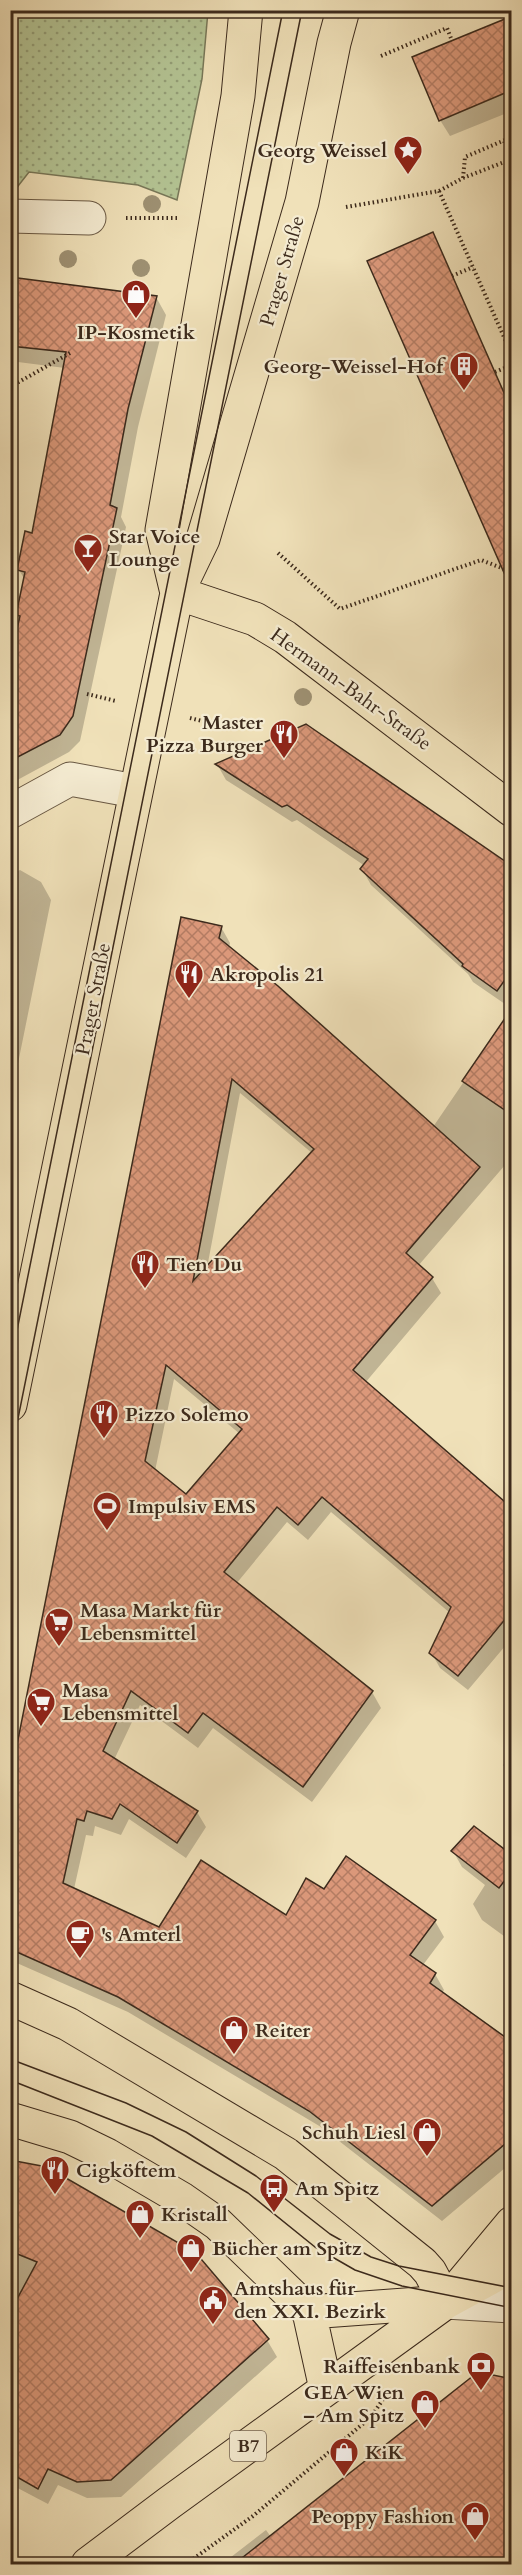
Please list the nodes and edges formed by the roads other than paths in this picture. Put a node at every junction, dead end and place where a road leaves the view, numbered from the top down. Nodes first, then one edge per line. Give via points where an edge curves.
1 (246, 10) edge
2 (343, 10) edge
3 (10, 216) edge
4 (89, 218) road end
5 (177, 593) junction
6 (135, 791) junction
7 (512, 810) edge
8 (10, 812) edge
9 (10, 1405) edge
10 (10, 1998) edge
11 (10, 2120) edge
12 (512, 2223) edge
13 (512, 2266) edge
14 (446, 2302) junction
15 (512, 2306) edge
16 (309, 2312) junction
17 (327, 2389) junction
18 (88, 2565) edge

1 - 5 main road, Prager Straße via 237,96 162,530
2 - 5 main road, Prager Straße via 302,202 203,539
3 - 4 street
5 - 6 main road, Prager Straße
5 - 7 main road, Hermann-Bahr-Straße via 255,619 285,637
6 - 8 street via 70,780
6 - 9 main road, Prager Straße
10 - 14 main road via 68,2024 286,2154 422,2264
11 - 16 main road via 70,2137 182,2199 218,2224
12 - 14 main road, B7
13 - 14 main road, B7
14 - 15 street
14 - 16 main road
14 - 17 main road, B7
16 - 17 main road
17 - 18 main road, B7

